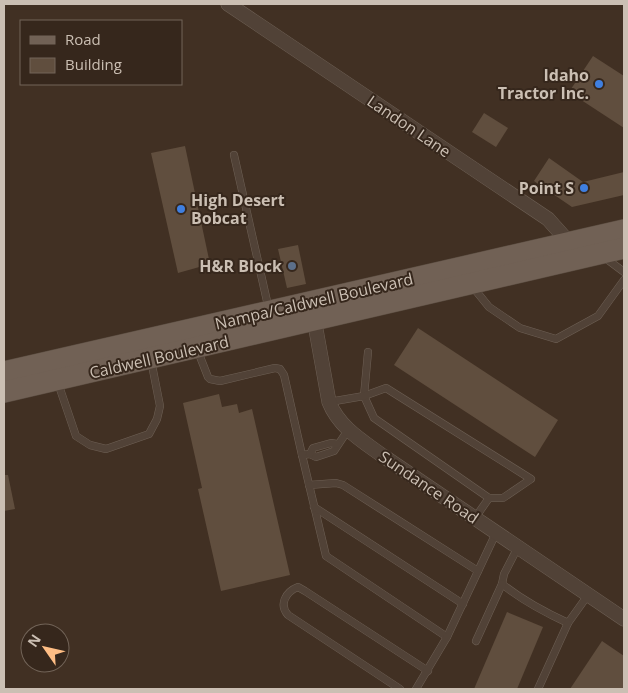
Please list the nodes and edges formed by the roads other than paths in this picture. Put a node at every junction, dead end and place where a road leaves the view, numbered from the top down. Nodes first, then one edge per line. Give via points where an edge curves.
1 (228, 4) edge
2 (234, 155) dead end
3 (624, 230) edge
4 (624, 248) edge
5 (584, 252) junction
6 (624, 272) edge
7 (624, 280) edge
8 (471, 284) junction
9 (269, 311) junction
10 (313, 311) junction
11 (197, 348) junction
12 (148, 349) junction
13 (368, 352) dead end
14 (56, 370) junction
15 (10, 381) edge
16 (364, 396) junction
17 (329, 402) junction
18 (348, 430) junction
19 (302, 455) junction
20 (309, 485) junction
21 (489, 498) junction
22 (314, 507) junction
23 (475, 518) junction
24 (496, 533) junction
25 (518, 547) junction
26 (478, 571) junction
27 (502, 584) junction
28 (588, 595) junction
29 (463, 604) junction
30 (624, 619) edge
31 (568, 623) junction
32 (448, 637) junction
33 (476, 641) dead end
34 (428, 671) junction
35 (400, 689) edge
36 (416, 689) edge
37 (538, 689) edge

1 - 5 street, Landon Lane via 548,219
2 - 9 lane
3 - 5 main road, Nampa/Caldwell Boulevard
4 - 5 main road, Nampa/Caldwell Boulevard
5 - 6 lane
5 - 8 main road, Nampa/Caldwell Boulevard
5 - 10 main road, Nampa/Caldwell Boulevard
7 - 8 lane via 598,316 556,339 520,328 489,307
8 - 10 main road, Nampa/Caldwell Boulevard
9 - 10 main road, Nampa/Caldwell Boulevard
9 - 12 main road, Nampa/Caldwell Boulevard
10 - 11 main road, Caldwell Boulevard
10 - 17 street, Sundance Road
11 - 12 main road, Caldwell Boulevard
11 - 19 lane via 208,377 214,380 280,369
12 - 14 main road, Nampa/Caldwell Boulevard
12 - 14 lane via 160,406 157,419 149,434 106,449 90,445 76,436
13 - 16 lane
14 - 15 main road, Nampa/Caldwell Boulevard
16 - 17 lane
16 - 21 lane via 374,418
16 - 21 lane via 386,388 531,479 504,498
17 - 18 street, Sundance Road via 334,415
18 - 19 lane via 334,451 316,457
18 - 23 street, Sundance Road
19 - 20 lane
20 - 22 lane
20 - 26 lane via 343,485
21 - 23 lane
22 - 29 lane
22 - 32 lane via 326,556
23 - 24 street, Sundance Road
24 - 25 street, Sundance Road
24 - 26 lane
25 - 27 lane
25 - 28 street, Sundance Road
26 - 29 lane
27 - 31 lane
27 - 33 lane
28 - 30 street, Sundance Road
28 - 31 lane
29 - 32 lane
31 - 37 lane
32 - 34 lane
34 - 35 lane via 306,591 298,587 289,592 282,605 288,616
34 - 36 lane

